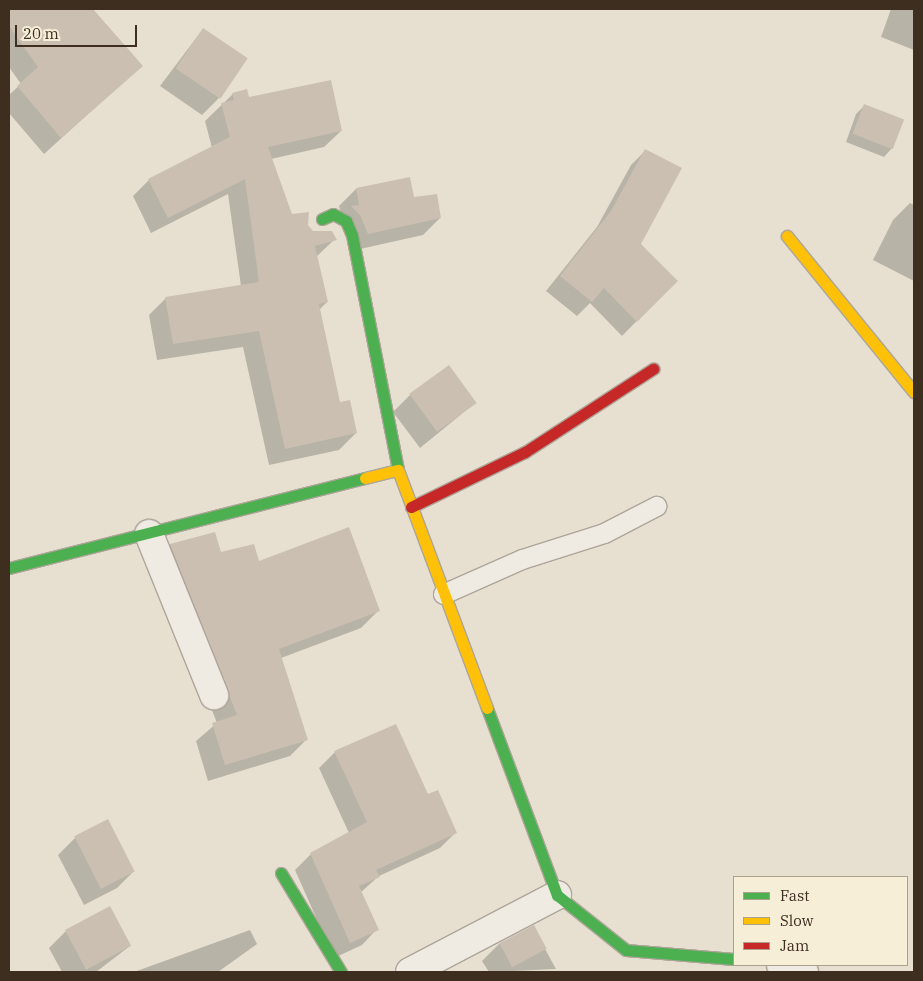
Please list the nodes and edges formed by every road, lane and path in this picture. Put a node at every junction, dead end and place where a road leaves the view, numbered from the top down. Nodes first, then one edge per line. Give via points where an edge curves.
1 (322, 219) dead end
2 (787, 236) dead end
3 (654, 369) dead end
4 (914, 392) edge
5 (398, 470) junction
6 (656, 506) dead end
7 (412, 507) junction
8 (149, 534) junction
9 (9, 568) edge
10 (443, 594) junction
11 (214, 695) dead end
12 (281, 874) dead end
13 (557, 895) junction
14 (733, 960) edge
15 (784, 966) edge
16 (341, 972) edge
17 (410, 972) edge
18 (804, 972) edge

1 - 5 street via 333,214 346,221 352,235
2 - 4 street
3 - 7 street via 525,452
5 - 7 street
5 - 8 street
6 - 10 lane via 604,533 522,559
7 - 10 street
8 - 9 street
8 - 11 street
10 - 13 street
12 - 16 street
13 - 14 street via 626,950
13 - 17 street
15 - 18 street

